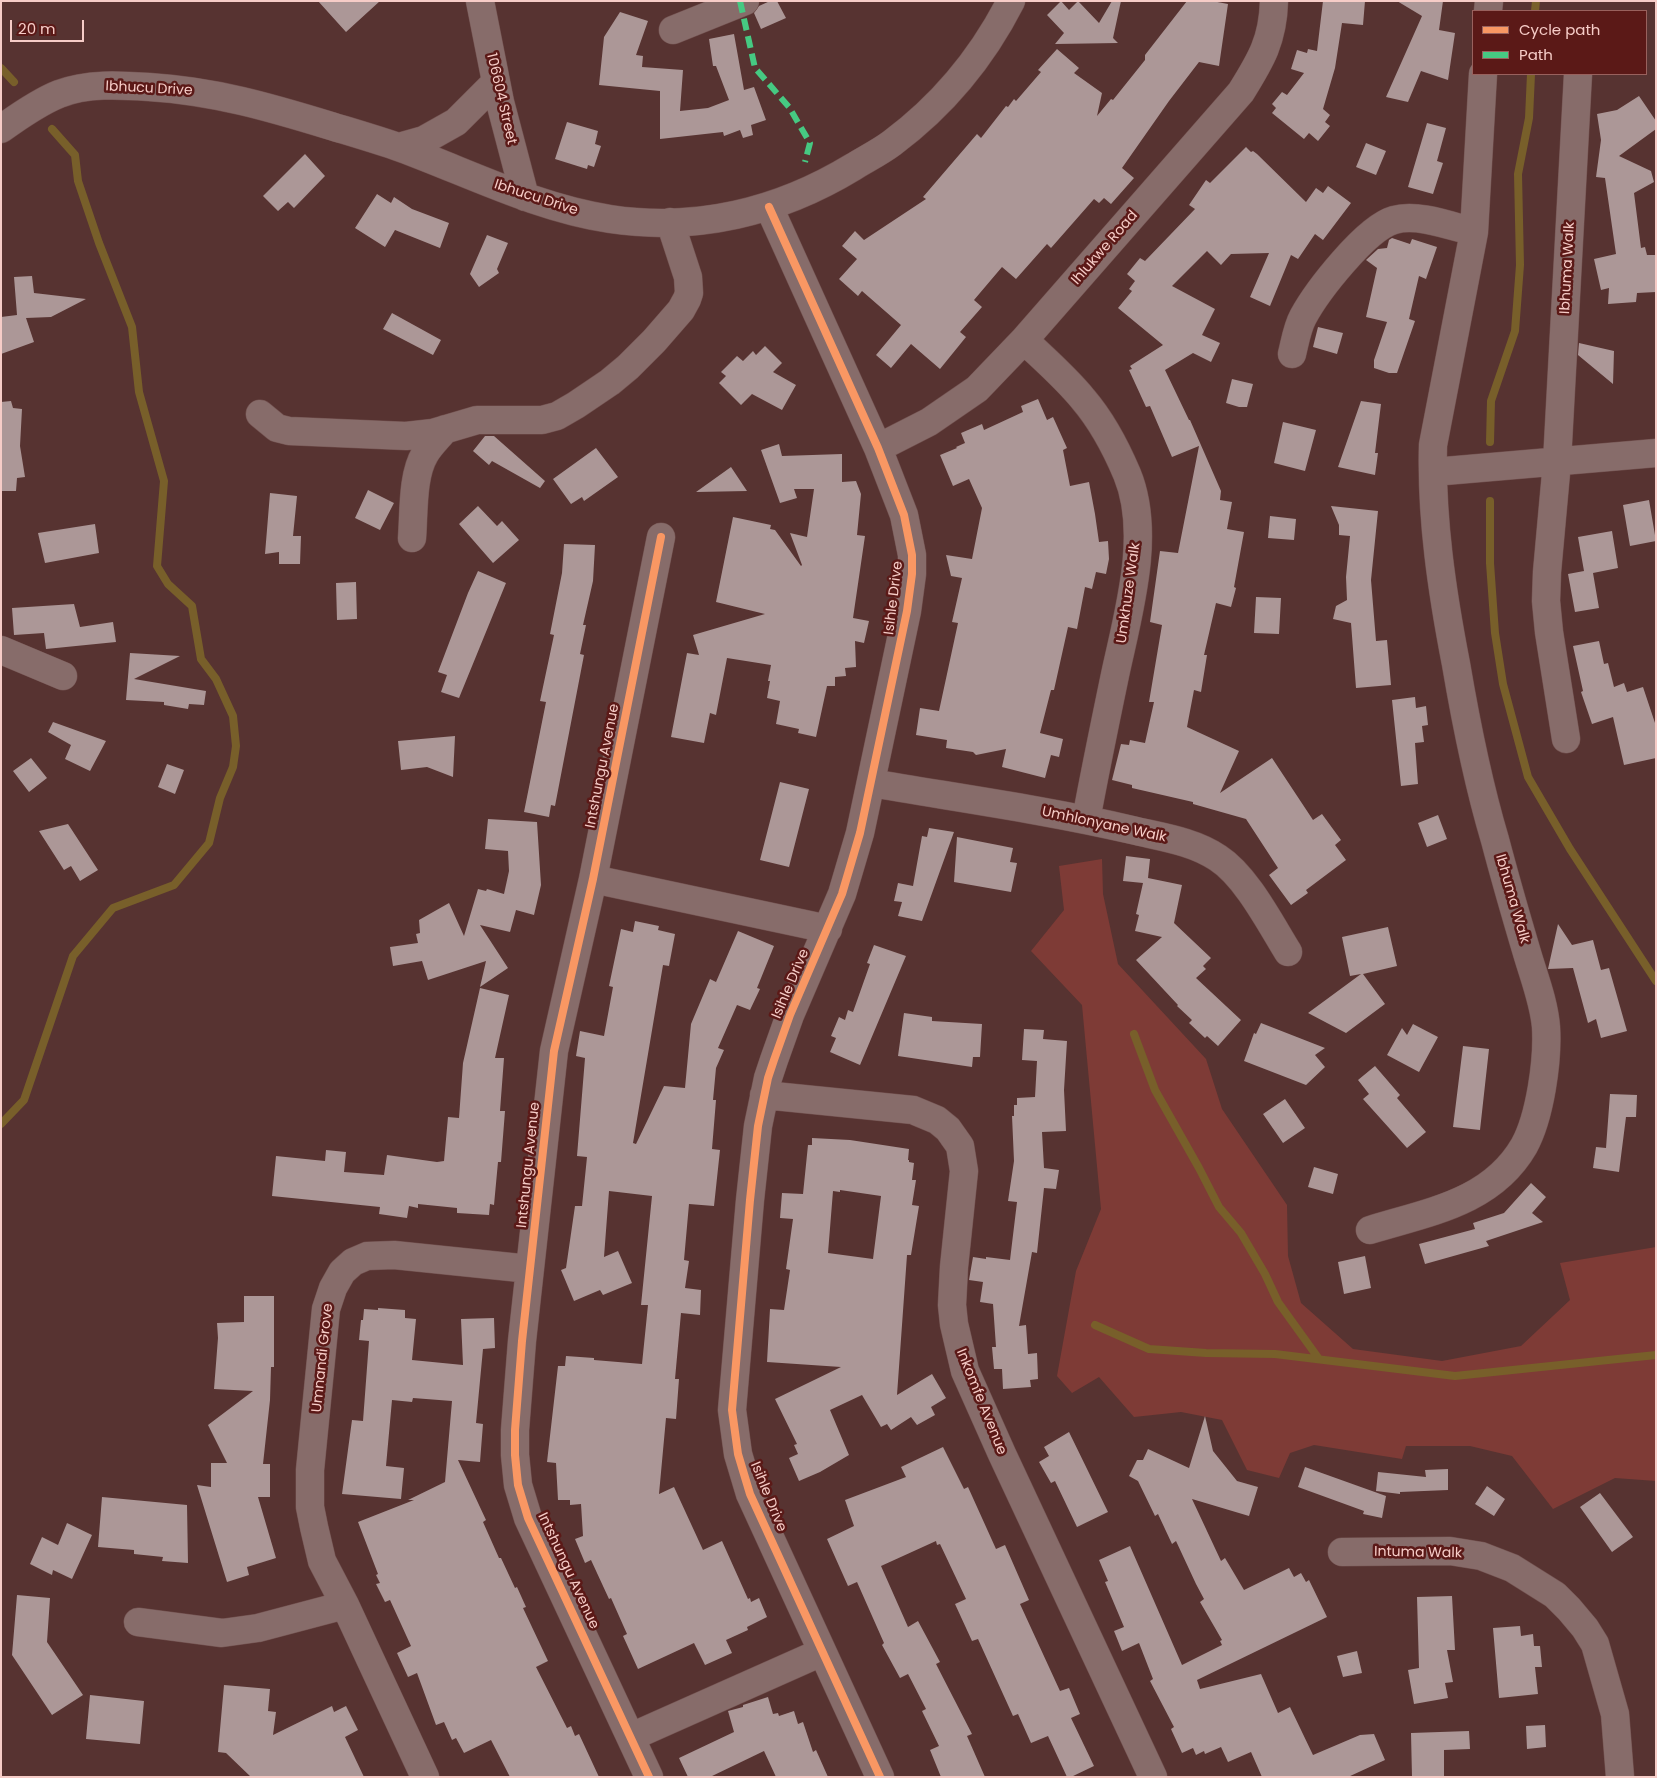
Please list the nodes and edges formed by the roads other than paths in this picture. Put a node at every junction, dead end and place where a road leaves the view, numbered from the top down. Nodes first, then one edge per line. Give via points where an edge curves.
1 (480, 1) edge
2 (745, 1) edge
3 (1011, 1) edge
4 (1274, 1) edge
5 (673, 30) dead end
6 (1483, 75) edge
7 (1578, 75) edge
8 (496, 82) junction
9 (1, 129) edge
10 (399, 147) junction
11 (525, 196) junction
12 (769, 207) junction
13 (670, 222) junction
14 (1474, 232) junction
15 (1024, 340) junction
16 (1292, 354) dead end
17 (260, 414) dead end
18 (445, 429) junction
19 (878, 448) junction
20 (1656, 453) edge
21 (1557, 462) junction
22 (1433, 472) junction
23 (661, 537) dead end
24 (412, 538) dead end
25 (1, 650) edge
26 (63, 676) dead end
27 (1566, 739) dead end
28 (871, 783) junction
29 (1086, 820) junction
30 (593, 879) junction
31 (828, 929) junction
32 (1288, 952) dead end
33 (764, 1095) junction
34 (1370, 1230) dead end
35 (530, 1269) junction
36 (1342, 1552) dead end
37 (345, 1605) junction
38 (138, 1622) dead end
39 (822, 1652) junction
40 (631, 1737) junction
41 (425, 1777) edge
42 (649, 1777) edge
43 (880, 1777) edge
44 (1153, 1777) edge
45 (1620, 1777) edge

1 - 8 street, 106604 Street
2 - 5 street
3 - 12 street, Ibhucu Drive via 961,80 920,121 890,145 827,183
4 - 15 street, Ihlukwe Road via 1267,45 1241,92
6 - 14 street, Ibhuma Walk
7 - 21 street, Ibhuma Walk
8 - 10 street via 456,122 424,140
8 - 11 street, 106604 Street
9 - 10 street, Ibhucu Drive via 60,94 128,85 208,92
10 - 11 street, Ibhucu Drive
11 - 13 street, Ibhucu Drive via 608,219
12 - 13 street, Ibhucu Drive via 733,216
12 - 19 street, Isihle Drive
13 - 18 street via 688,277 689,293 681,310 628,367 576,405 550,418 477,420
14 - 16 street via 1419,219 1395,220 1384,225 1364,241 1322,288 1302,319
14 - 22 street, Ibhuma Walk via 1435,437
15 - 19 street, Ihlukwe Road via 976,389 929,422
15 - 29 street, Umkhuze Walk via 1083,398 1098,419 1128,475 1138,524 1130,604
17 - 18 street via 277,428 289,431 406,436
18 - 24 street via 421,462
19 - 28 street, Isihle Drive via 910,536 912,574
20 - 21 street
21 - 22 street
21 - 27 street, Ibhuma Walk via 1546,600
22 - 34 street, Ibhuma Walk via 1446,612 1462,700 1488,815 1542,1007 1546,1042 1540,1096 1532,1126 1512,1164 1497,1180 1461,1202
23 - 30 street, Intshungu Avenue
25 - 26 street
28 - 29 street, Umhlonyane Walk
28 - 31 street, Isihle Drive via 851,869
29 - 32 street, Umhlonyane Walk via 1186,843 1218,858 1232,869 1248,890
30 - 31 street
30 - 35 street, Intshungu Avenue via 554,1051
31 - 33 street, Isihle Drive via 790,1015
33 - 39 street, Isihle Drive via 750,1200 732,1410 738,1454 747,1485
33 - 44 street, Inkomfe Avenue via 913,1110 937,1120 960,1146 964,1171 952,1305 956,1338 966,1370 1006,1463
35 - 37 street, Umnandi Grove via 394,1255 367,1256 342,1272 332,1288 326,1309 310,1470 310,1507 322,1560
35 - 40 street, Intshungu Avenue via 515,1430 518,1485 528,1518
36 - 45 street, Intuma Walk via 1450,1551 1481,1556 1512,1568 1554,1595 1569,1609 1594,1644 1615,1714
37 - 38 street via 258,1628 222,1633
37 - 41 street, Umnandi Grove
39 - 40 street
39 - 43 street, Isihle Drive
40 - 42 street, Intshungu Avenue

